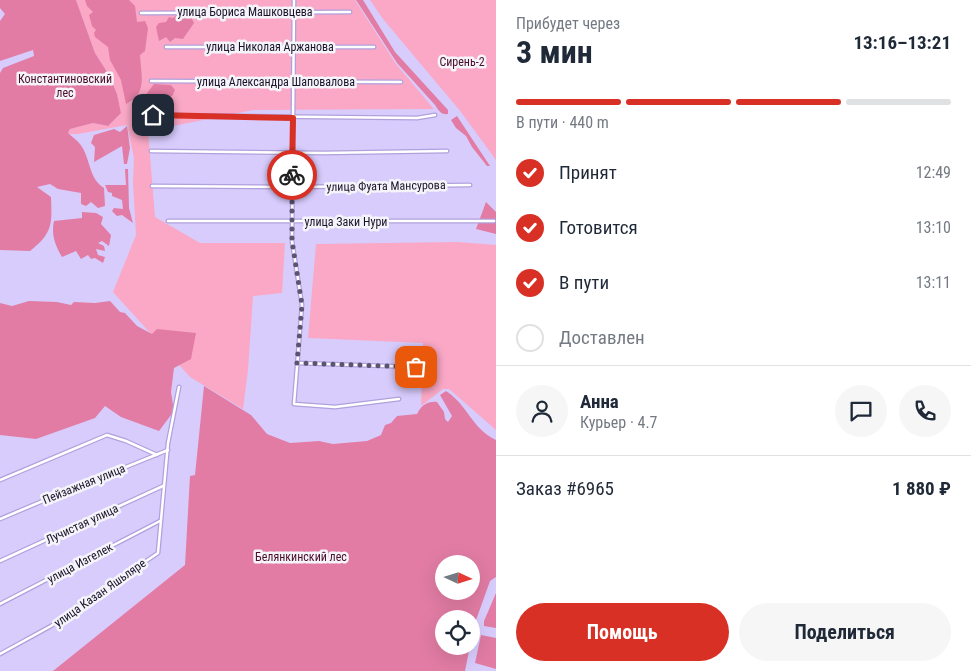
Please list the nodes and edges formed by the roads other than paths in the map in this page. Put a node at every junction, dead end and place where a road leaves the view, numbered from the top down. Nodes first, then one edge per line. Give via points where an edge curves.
1 (294, 0) edge
2 (294, 12) junction
3 (350, 12) dead end
4 (141, 13) dead end
5 (166, 47) dead end
6 (293, 47) junction
7 (374, 47) dead end
8 (150, 81) dead end
9 (293, 82) junction
10 (401, 82) dead end
11 (153, 115) dead end
12 (435, 115) dead end
13 (293, 118) junction
14 (151, 151) dead end
15 (447, 151) dead end
16 (292, 152) junction
17 (152, 186) dead end
18 (470, 186) dead end
19 (292, 187) junction
20 (168, 221) dead end
21 (494, 221) dead end
22 (292, 222) junction
23 (297, 363) junction
24 (416, 367) dead end
25 (180, 387) dead end
26 (399, 398) dead end
27 (168, 450) junction
28 (157, 455) junction
29 (0, 480) edge
30 (164, 486) junction
31 (0, 520) edge
32 (160, 521) junction
33 (0, 561) edge
34 (0, 604) edge
35 (0, 654) edge

1 - 2 street
2 - 3 street, улица Бориса Машковцева
2 - 4 street, улица Бориса Машковцева
2 - 6 street
5 - 6 street, улица Николая Аржанова
6 - 7 street, улица Николая Аржанова
6 - 9 street
8 - 9 street, улица Александра Шаповалова
9 - 10 street, улица Александра Шаповалова
9 - 13 street
11 - 13 street
12 - 13 street via 418,118
13 - 16 street
14 - 16 street
15 - 16 street
16 - 19 street
17 - 19 street, улица Фуата Мансурова
18 - 19 street, улица Фуата Мансурова
19 - 22 street
20 - 22 street, улица Заки Нури
21 - 22 street, улица Заки Нури
22 - 23 street via 302,305
23 - 24 street
23 - 26 street via 294,404 334,407
25 - 27 street, улица Казан Яшьляре
27 - 28 street, Пейзажная улица
27 - 30 street, улица Казан Яшьляре
28 - 29 street via 107,435
28 - 31 street, Пейзажная улица
30 - 32 street, улица Казан Яшьляре
30 - 33 street, Лучистая улица
32 - 34 street, улица Изгелек
32 - 35 street, улица Казан Яшьляре via 158,553 52,626

